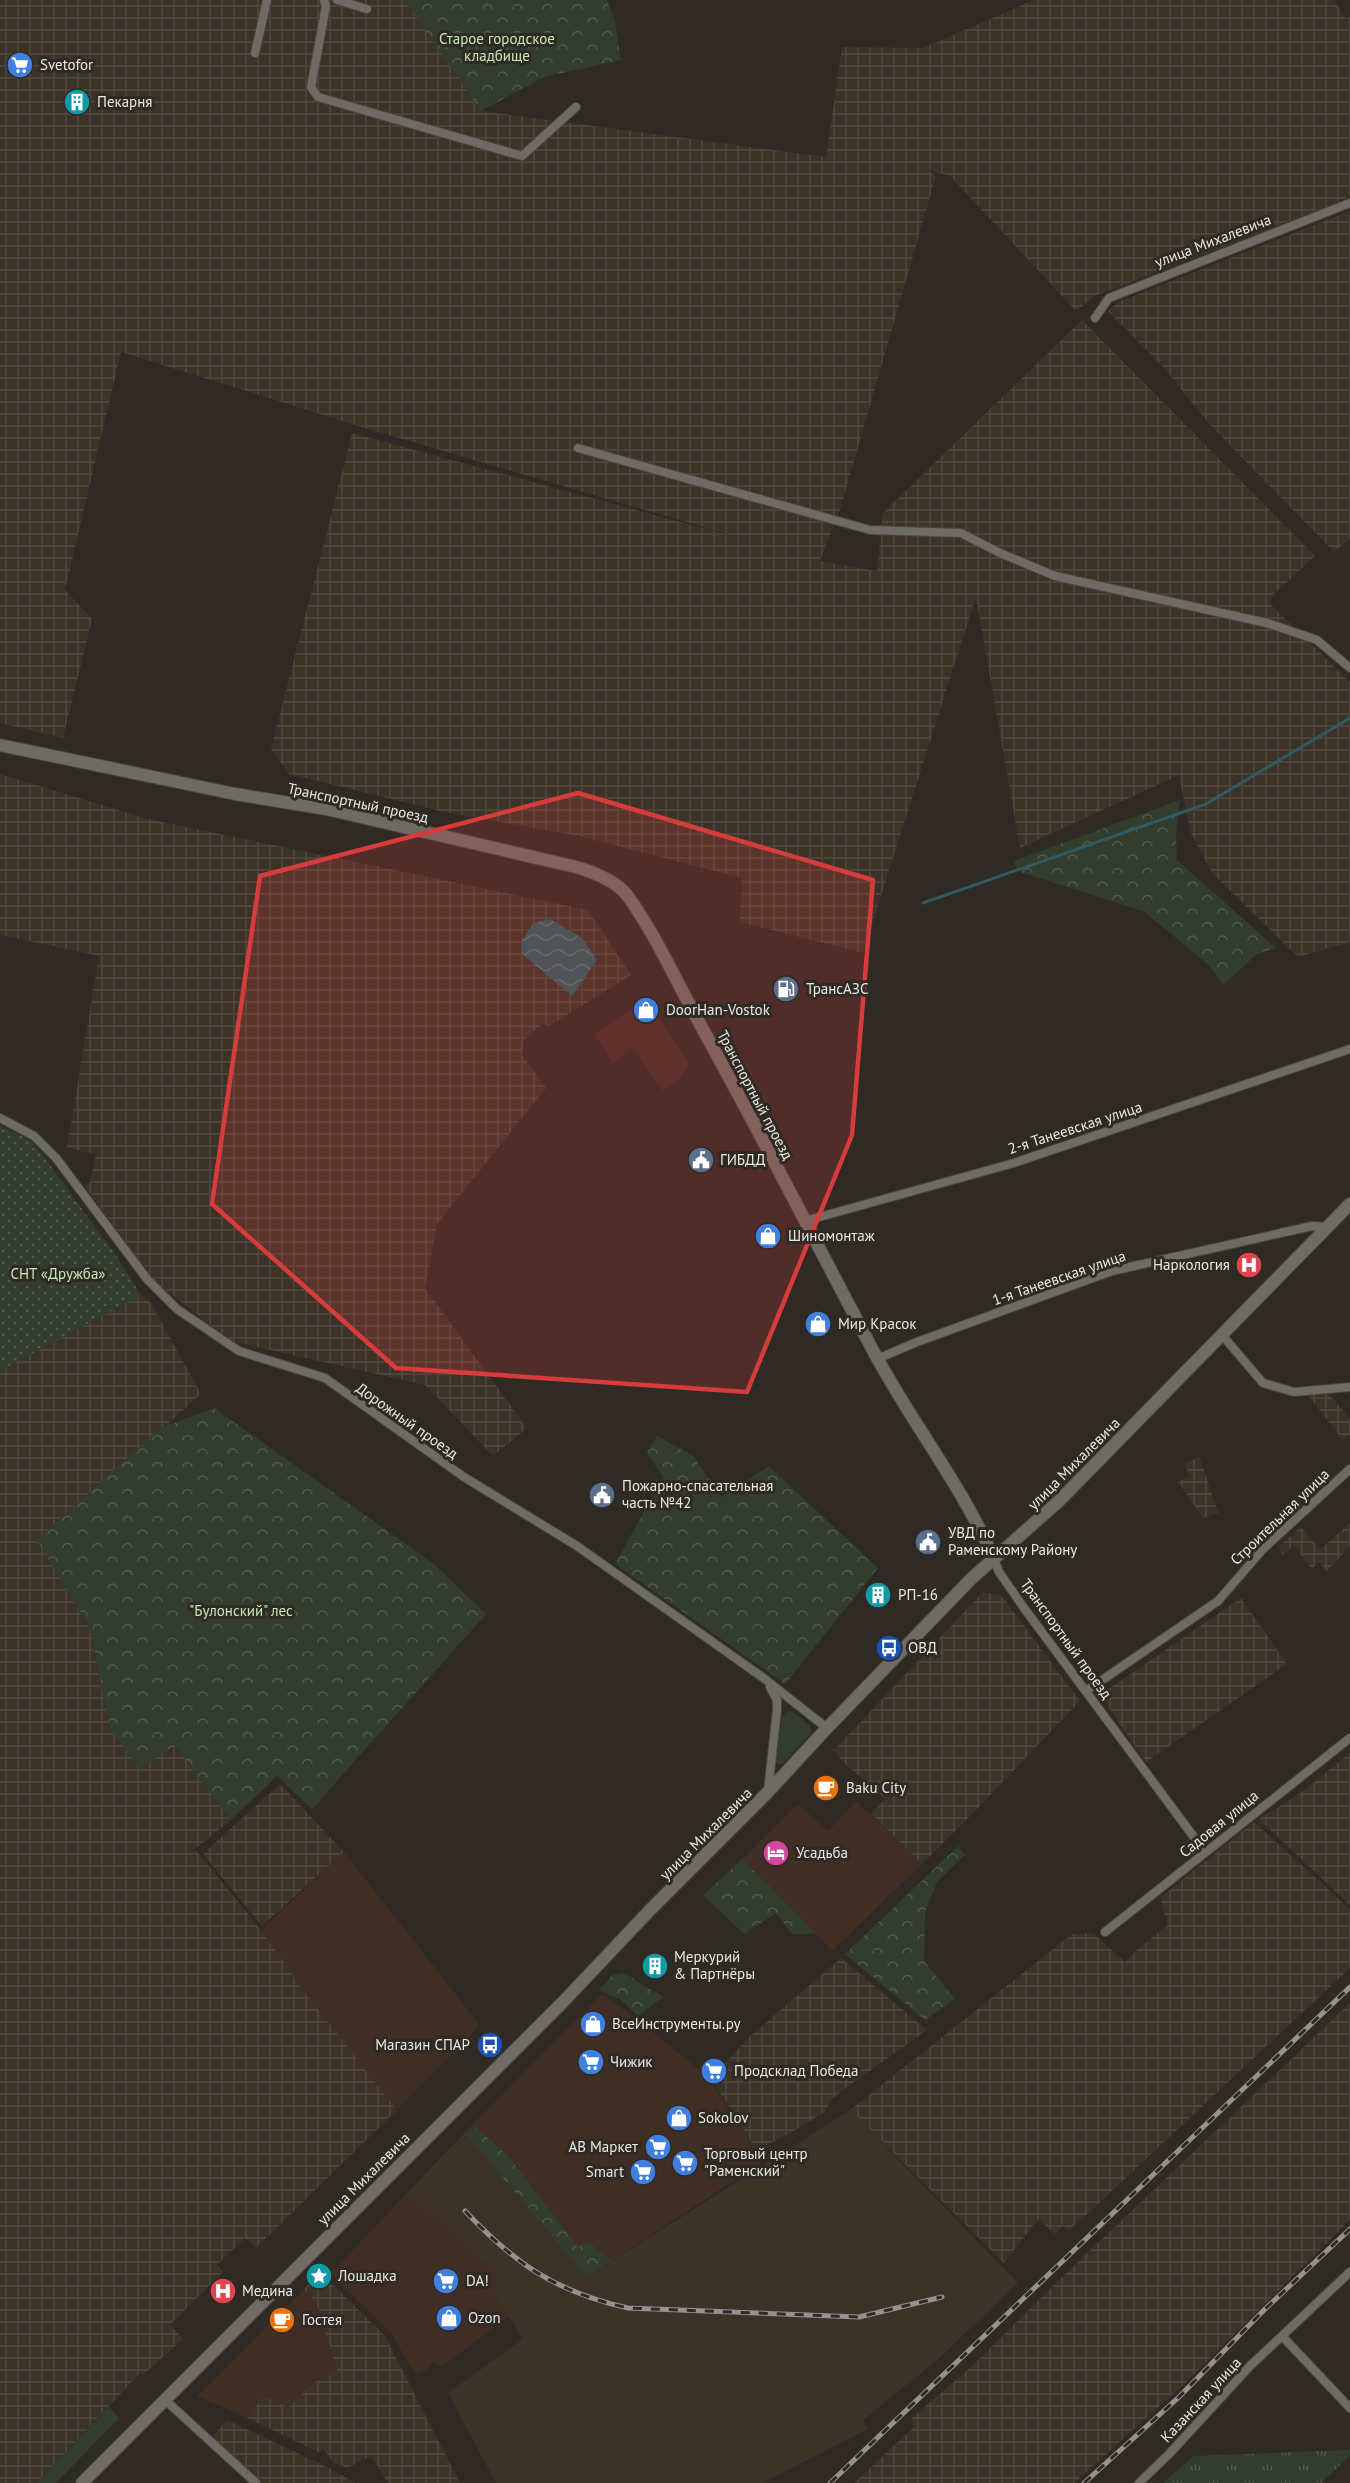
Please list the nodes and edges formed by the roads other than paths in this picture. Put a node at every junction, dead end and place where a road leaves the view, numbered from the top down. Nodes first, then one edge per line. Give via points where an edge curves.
1 (267, 0) edge
2 (324, 0) edge
3 (337, 0) edge
4 (367, 9) dead end
5 (255, 53) dead end
6 (576, 108) dead end
7 (1350, 203) edge
8 (1095, 318) dead end
9 (578, 448) dead end
10 (1350, 668) edge
11 (0, 745) edge
12 (1350, 1049) edge
13 (0, 1118) edge
14 (1350, 1204) edge
15 (805, 1221) junction
16 (1326, 1227) junction
17 (1222, 1335) junction
18 (877, 1359) junction
19 (1350, 1387) edge
20 (1350, 1469) edge
21 (994, 1559) junction
22 (762, 1677) junction
23 (1086, 1691) junction
24 (827, 1728) junction
25 (1350, 1738) edge
26 (767, 1793) junction
27 (1205, 1852) junction
28 (1105, 1932) dead end
29 (1350, 2272) edge
30 (1282, 2336) junction
31 (164, 2399) junction
32 (1350, 2408) edge
33 (82, 2483) edge
34 (256, 2483) edge
35 (1139, 2483) edge

1 - 5 street
2 - 6 street via 311,87 318,97 522,156
3 - 4 street
7 - 8 street, улица Михалевича via 1109,298
9 - 10 street via 870,530 961,533 1055,576 1267,623 1317,640
11 - 15 main road, Транспортный проезд via 212,790 326,809 601,876 626,894 652,936
12 - 15 street, 2-я Танеевская улица via 1014,1163
13 - 22 street, Дорожный проезд via 34,1136 56,1158 147,1279 177,1309 239,1351 325,1378 464,1477 577,1546
14 - 16 main road, улица Михалевича
15 - 18 main road, Транспортный проезд
16 - 17 main road, улица Михалевича
16 - 18 street, 1-я Танеевская улица via 1312,1226 1112,1271
17 - 19 street via 1263,1383 1294,1392
17 - 21 main road, улица Михалевича via 1059,1501
18 - 21 main road, Транспортный проезд via 975,1518
20 - 23 street, Строительная улица via 1263,1549 1218,1601
21 - 23 street, Транспортный проезд via 999,1572
21 - 24 main road, улица Михалевича
22 - 24 street, Дорожный проезд
22 - 26 street via 777,1700
23 - 27 street, Транспортный проезд
24 - 26 main road, улица Михалевича
25 - 27 street, Садовая улица
26 - 31 main road, улица Михалевича
27 - 28 street, Садовая улица
29 - 30 street, Казанская улица
30 - 32 street
30 - 35 street, Казанская улица
31 - 33 main road, улица Михалевича
31 - 34 street

